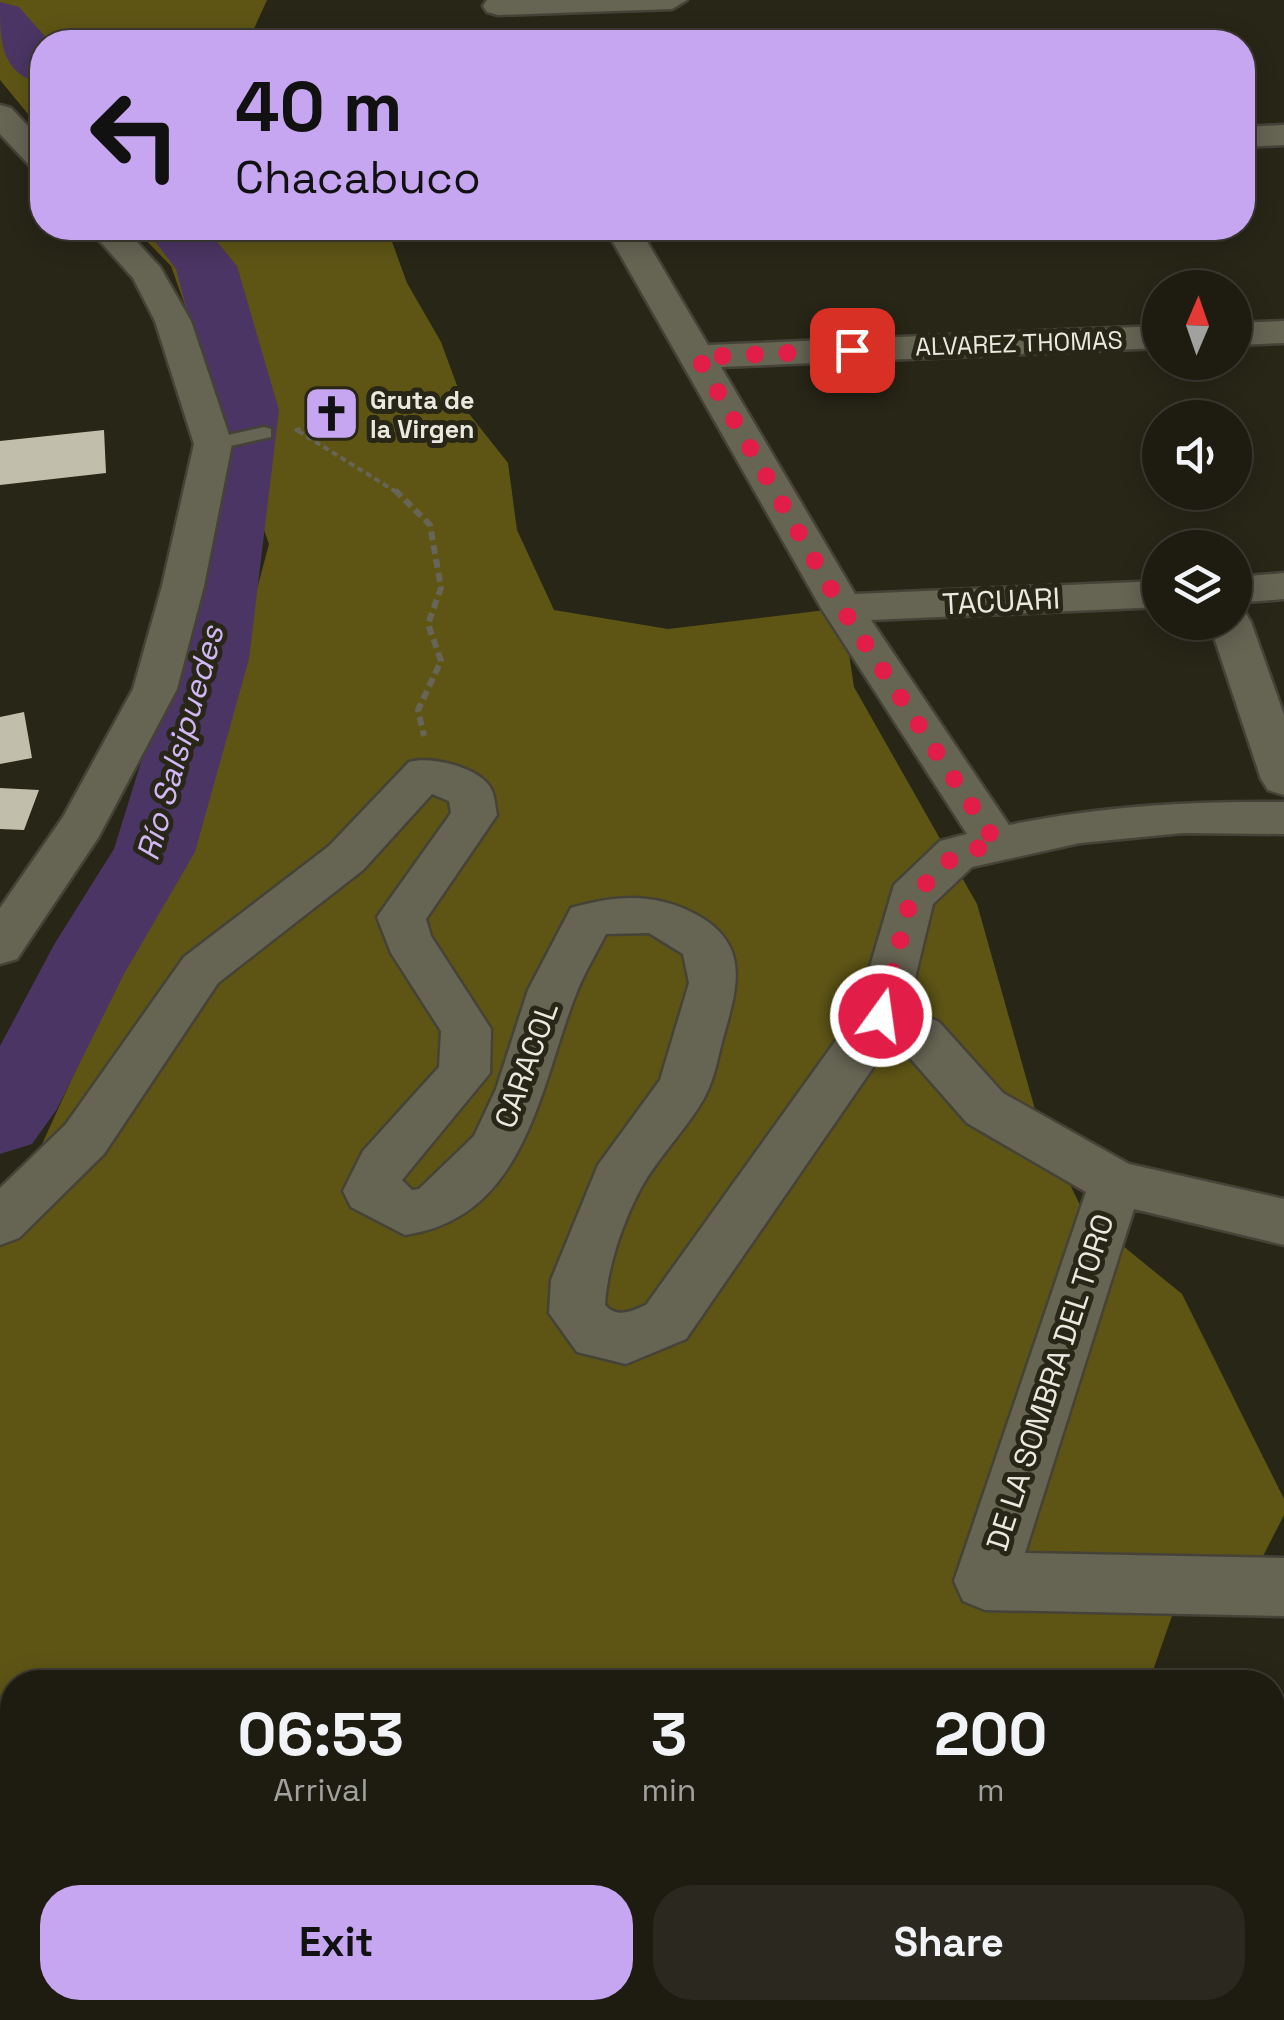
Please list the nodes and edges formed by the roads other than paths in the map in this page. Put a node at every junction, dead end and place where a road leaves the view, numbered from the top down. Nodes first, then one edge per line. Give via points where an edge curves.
1 (672, 0) edge
2 (502, 12) edge
3 (0, 115) edge
4 (1284, 135) edge
5 (1255, 136) edge
6 (30, 146) edge
7 (116, 240) edge
8 (629, 240) edge
9 (1284, 332) edge
10 (1252, 333) edge
11 (1142, 338) edge
12 (698, 357) junction
13 (264, 433) dead end
14 (213, 444) junction
15 (1284, 586) edge
16 (1252, 589) edge
17 (1142, 595) edge
18 (842, 608) junction
19 (1236, 640) edge
20 (1284, 779) edge
21 (1284, 818) edge
22 (997, 844) junction
23 (0, 946) edge
24 (881, 1016) junction
25 (1116, 1184) junction
26 (0, 1222) edge
27 (1284, 1222) edge
28 (1284, 1587) edge

1 - 2 street
3 - 6 street
4 - 5 street
7 - 14 street via 148,274 173,321
8 - 12 street
9 - 10 street
11 - 12 street, ALVAREZ THOMAS
12 - 18 street
13 - 14 lane
14 - 23 street via 154,689 82,826
15 - 16 street
17 - 18 street, TACUARI
18 - 22 street
19 - 20 street
21 - 22 street, CARACOL via 1183,816
22 - 24 street, CARACOL via 957,853 911,898
24 - 25 street via 921,1036 985,1108
24 - 26 street, CARACOL via 666,1322 626,1339 597,1336 578,1313 579,1280 617,1180 684,1087 714,983 706,945 646,911 588,920 553,990 522,1089 493,1150 434,1209 405,1213 370,1190 382,1166 464,1074 466,1029 400,918 474,815 470,792 425,773 346,858 202,970 85,1139
25 - 27 street
25 - 28 street, DE LA SOMBRA DEL TORO via 985,1581

